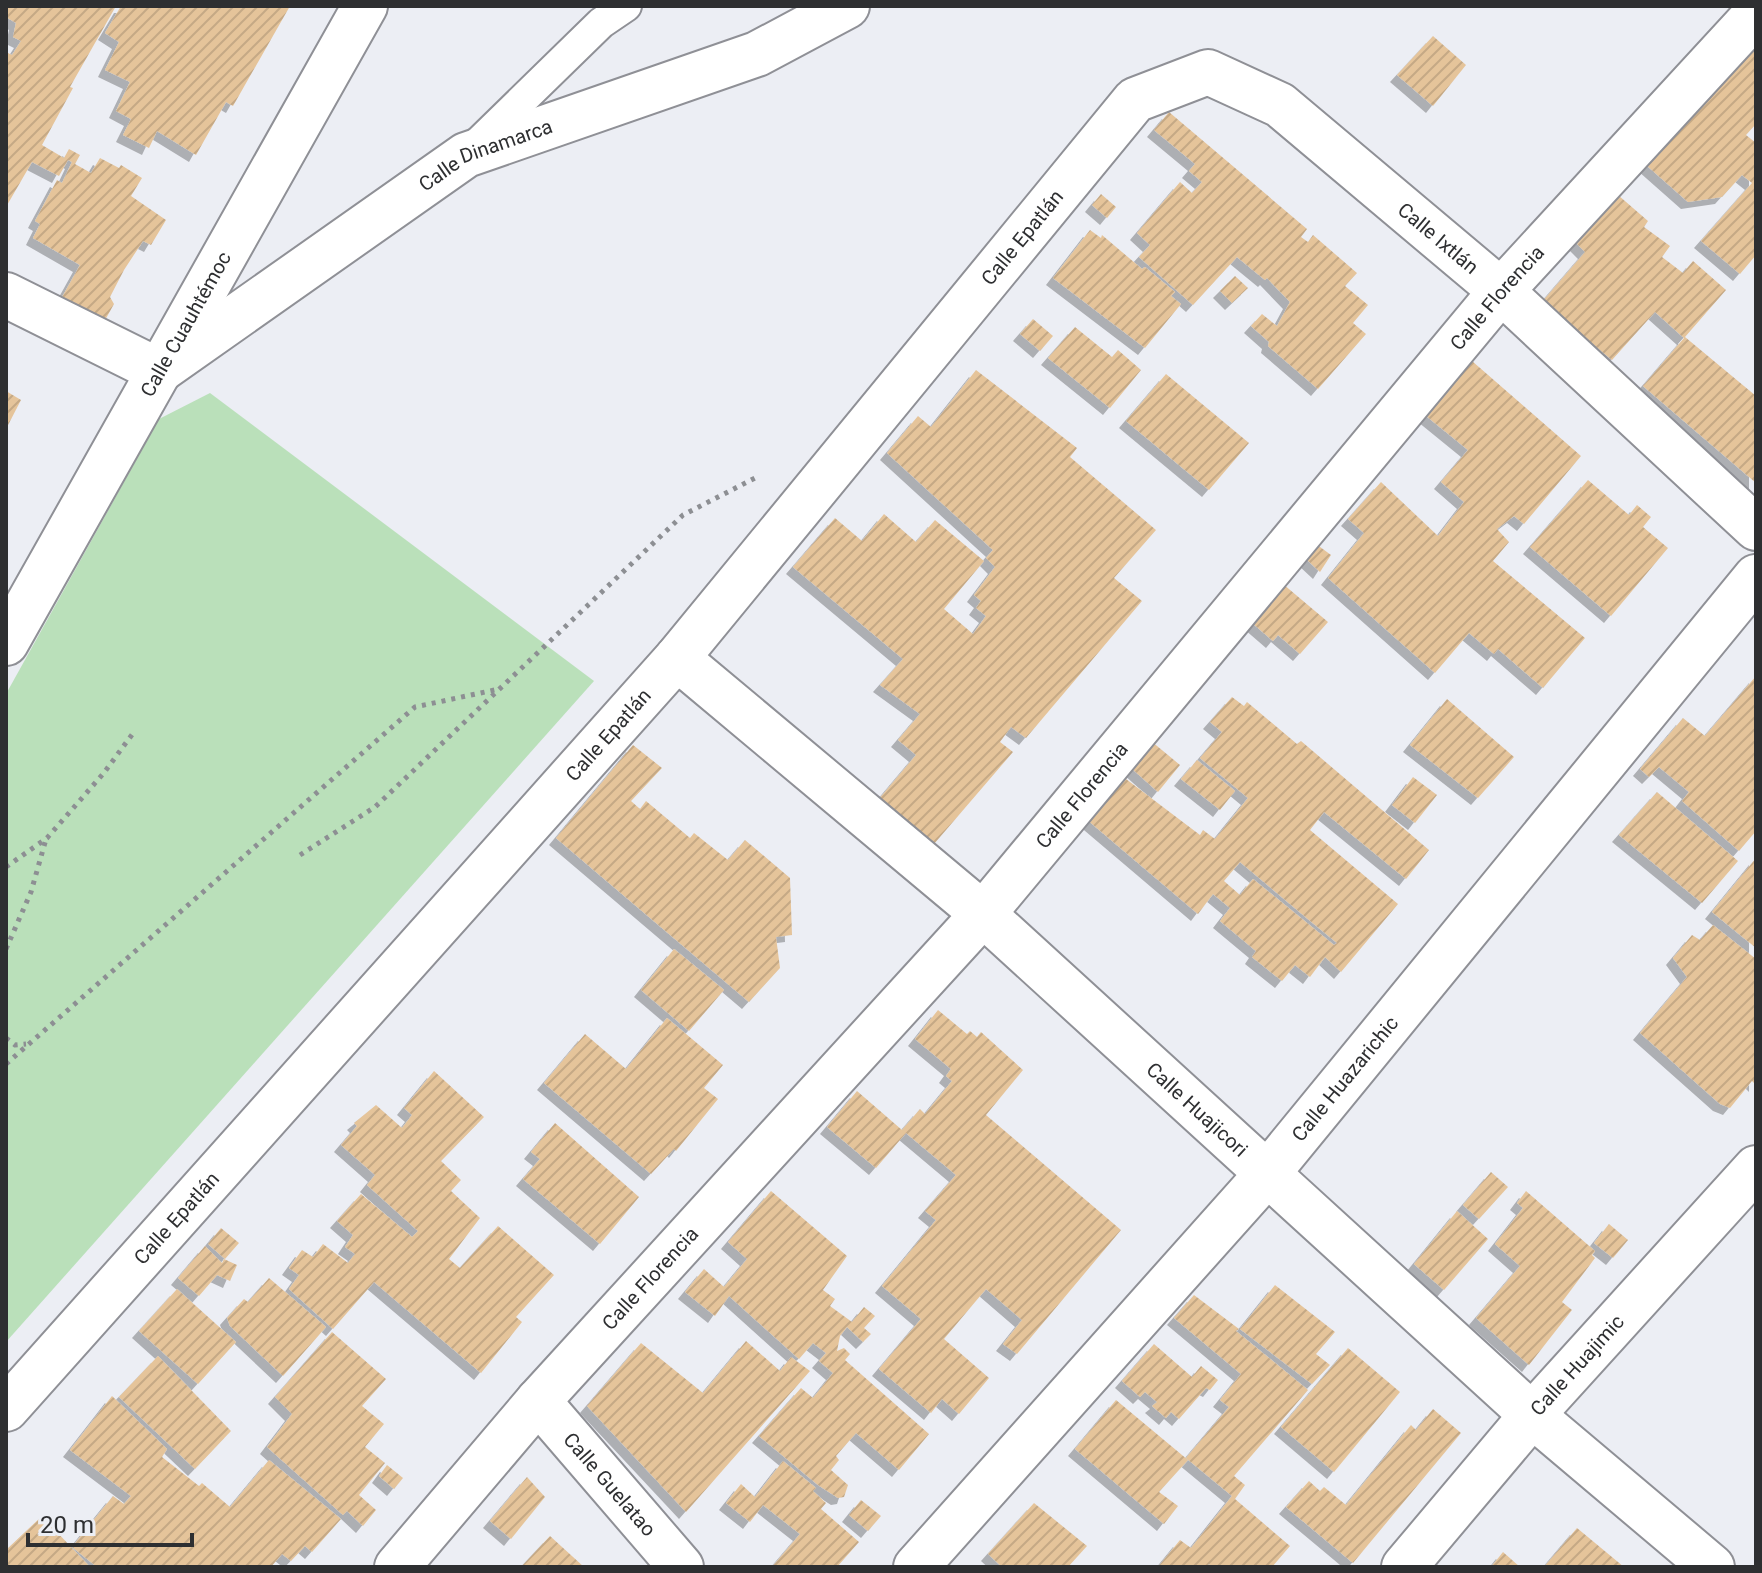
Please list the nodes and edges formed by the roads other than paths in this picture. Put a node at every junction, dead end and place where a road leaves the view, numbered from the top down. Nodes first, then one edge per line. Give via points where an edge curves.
1 (365, 6) edge
2 (626, 6) edge
3 (847, 6) edge
4 (1756, 14) edge
5 (1208, 72) joint
6 (466, 155) junction
7 (1501, 291) junction
8 (6, 295) edge
9 (159, 371) junction
10 (1756, 528) edge
11 (1756, 577) edge
12 (6, 643) edge
13 (677, 658) junction
14 (983, 914) junction
15 (1756, 1168) edge
16 (1267, 1174) junction
17 (538, 1401) junction
18 (6, 1409) edge
19 (1532, 1415) junction
20 (397, 1567) edge
21 (681, 1567) edge
22 (916, 1567) edge
23 (1404, 1567) edge
24 (1712, 1567) edge

1 - 9 street, Calle Cuauhtémoc
2 - 6 lane via 601,23
3 - 6 street, Calle Dinamarca via 757,54
4 - 7 street, Calle Florencia
5 - 7 street, Calle Ixtlán via 1280,105
5 - 13 street, Calle Epatlán via 1135,100
6 - 9 street, Calle Dinamarca
7 - 10 street, Calle Ixtlán
7 - 14 street, Calle Florencia
8 - 9 street
9 - 12 street, Calle Cuauhtémoc
11 - 16 street, Calle Huazarichic
13 - 14 street, Calle Huajicori
13 - 18 street, Calle Epatlán
14 - 16 street, Calle Huajicori
14 - 17 street, Calle Florencia
15 - 19 street, Calle Huajimic
16 - 19 street, Calle Huajicori
16 - 22 street, Calle Huazarichic
17 - 20 street, Calle Florencia
17 - 21 street, Calle Guelatao
19 - 23 street, Calle Huajimic
19 - 24 street, Calle Huajicori

